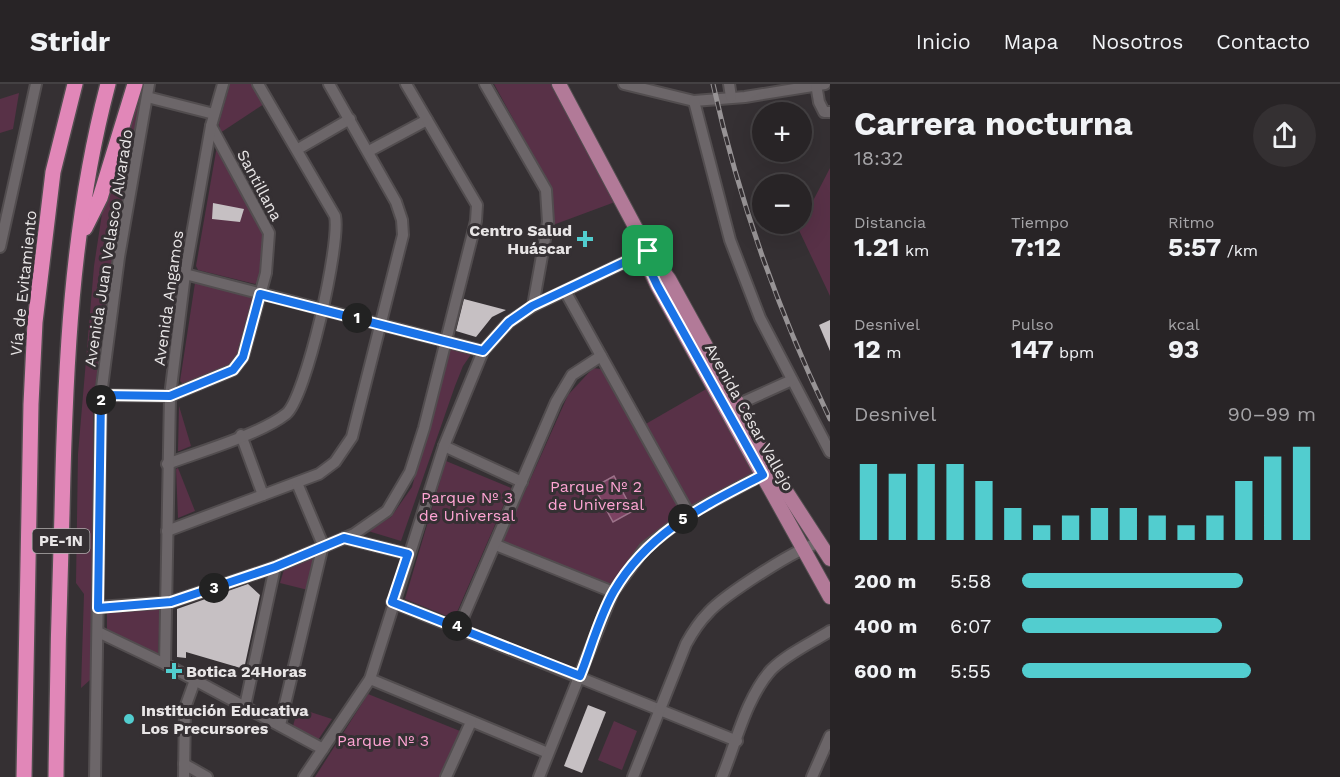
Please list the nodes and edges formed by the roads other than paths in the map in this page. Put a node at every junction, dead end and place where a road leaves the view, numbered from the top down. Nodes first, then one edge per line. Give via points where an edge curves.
1 (75, 84) edge
2 (108, 84) edge
3 (135, 84) edge
4 (149, 84) edge
5 (223, 84) edge
6 (258, 84) edge
7 (329, 84) edge
8 (406, 84) edge
9 (486, 84) edge
10 (559, 84) edge
11 (624, 84) edge
12 (729, 84) edge
13 (819, 84) edge
14 (33, 87) edge
15 (147, 97) junction
16 (731, 97) junction
17 (694, 101) junction
18 (830, 112) edge
19 (214, 114) junction
20 (350, 119) junction
21 (427, 120) junction
22 (211, 126) junction
23 (298, 149) junction
24 (369, 151) junction
25 (3, 220) edge
26 (0, 247) edge
27 (76, 248) junction
28 (648, 251) junction
29 (185, 274) junction
30 (565, 291) junction
31 (260, 294) junction
32 (532, 306) junction
33 (321, 309) junction
34 (383, 324) junction
35 (444, 341) junction
36 (483, 351) junction
37 (601, 356) junction
38 (792, 380) junction
39 (101, 395) junction
40 (170, 396) junction
41 (739, 404) junction
42 (241, 435) junction
43 (444, 446) junction
44 (830, 452) edge
45 (167, 464) junction
46 (769, 472) junction
47 (522, 482) junction
48 (297, 483) junction
49 (263, 495) junction
50 (690, 514) junction
51 (167, 531) junction
52 (344, 538) junction
53 (820, 543) junction
54 (324, 545) junction
55 (495, 545) junction
56 (804, 549) junction
57 (408, 554) junction
58 (830, 559) edge
59 (275, 567) junction
60 (614, 592) junction
61 (830, 597) edge
62 (392, 602) junction
63 (166, 603) junction
64 (98, 608) junction
65 (459, 627) junction
66 (98, 632) junction
67 (830, 632) edge
68 (165, 664) junction
69 (580, 676) junction
70 (370, 679) junction
71 (195, 680) junction
72 (245, 706) junction
73 (660, 711) junction
74 (471, 722) junction
75 (280, 725) junction
76 (830, 736) edge
77 (737, 741) junction
78 (323, 749) junction
79 (548, 753) junction
80 (184, 764) junction
81 (24, 777) edge
82 (56, 777) edge
83 (95, 777) edge
84 (184, 777) edge
85 (207, 777) edge
86 (304, 777) edge
87 (446, 777) edge
88 (539, 777) edge
89 (633, 777) edge
90 (722, 777) edge
91 (812, 777) edge

1 - 81 highway, Vía de Evitamiento / PE-1N via 53,172 35,322
2 - 27 highway, PE-1N
3 - 27 highway via 100,198
4 - 15 street, Avenida Juan Velasco Alvarado
5 - 19 street, Avenida Angamos
6 - 23 street
7 - 20 street
8 - 21 street
9 - 32 street via 546,190 548,222
10 - 28 main road, Avenida César Vallejo
11 - 17 street
12 - 16 street
13 - 16 street
13 - 18 street via 819,102 824,112
14 - 25 street
15 - 19 street
15 - 39 street, Avenida Juan Velasco Alvarado via 119,257
16 - 17 street
17 - 38 street via 730,240 760,318
19 - 22 street, Avenida Angamos
20 - 23 street
20 - 24 street
21 - 24 street
21 - 35 street via 477,205
22 - 29 street, Avenida Angamos
22 - 31 street, Santillana via 269,232
23 - 33 street via 338,228
24 - 34 street via 400,211 403,227
25 - 26 street
27 - 82 highway, PE-1N via 64,415
28 - 30 street
28 - 41 main road, Avenida César Vallejo via 669,279
28 - 46 main road, Avenida César Vallejo via 657,285
29 - 31 street
29 - 40 street, Avenida Angamos
30 - 32 street
30 - 37 street
31 - 33 street
31 - 40 street, Santillana via 238,366
32 - 36 street via 509,322
33 - 34 street
33 - 42 street via 294,405 273,422
34 - 35 street
34 - 48 street via 348,446 328,468
35 - 36 street
35 - 52 street via 424,428 400,492 379,518
36 - 43 street
37 - 47 street via 572,375 556,402
37 - 50 street
38 - 41 street
38 - 44 street
39 - 40 street, Santillana
39 - 64 street, Avenida Juan Velasco Alvarado
40 - 45 street, Avenida Angamos
41 - 46 main road, Avenida César Vallejo
42 - 45 street
42 - 49 street
43 - 47 street
43 - 57 street
45 - 51 street, Avenida Angamos
46 - 50 street
46 - 53 main road, Avenida César Vallejo
46 - 56 main road, Avenida César Vallejo
47 - 55 street
48 - 49 street
48 - 54 street
49 - 51 street
50 - 60 street via 645,548
51 - 63 street, Avenida Angamos
52 - 54 street
52 - 57 street
53 - 56 street
53 - 58 main road, Avenida César Vallejo
54 - 59 street
54 - 75 street
55 - 60 street
55 - 65 street
56 - 61 main road, Avenida César Vallejo
56 - 73 street via 735,591 707,614 686,644
57 - 62 street
59 - 63 street
59 - 72 street
60 - 69 street
62 - 65 street
62 - 70 street
63 - 64 street
63 - 68 street, Avenida Angamos
64 - 66 street, Avenida Juan Velasco Alvarado
65 - 69 street
66 - 68 street
66 - 83 street, Avenida Juan Velasco Alvarado
67 - 77 street via 771,670 752,701
68 - 71 street
69 - 73 street
69 - 79 street
70 - 74 street
70 - 78 street
71 - 72 street
71 - 80 street via 185,708
72 - 75 street
73 - 77 street
73 - 89 street
74 - 79 street
74 - 87 street
75 - 78 street
76 - 91 street
77 - 90 street
78 - 86 street
79 - 88 street
80 - 84 street
80 - 85 street

